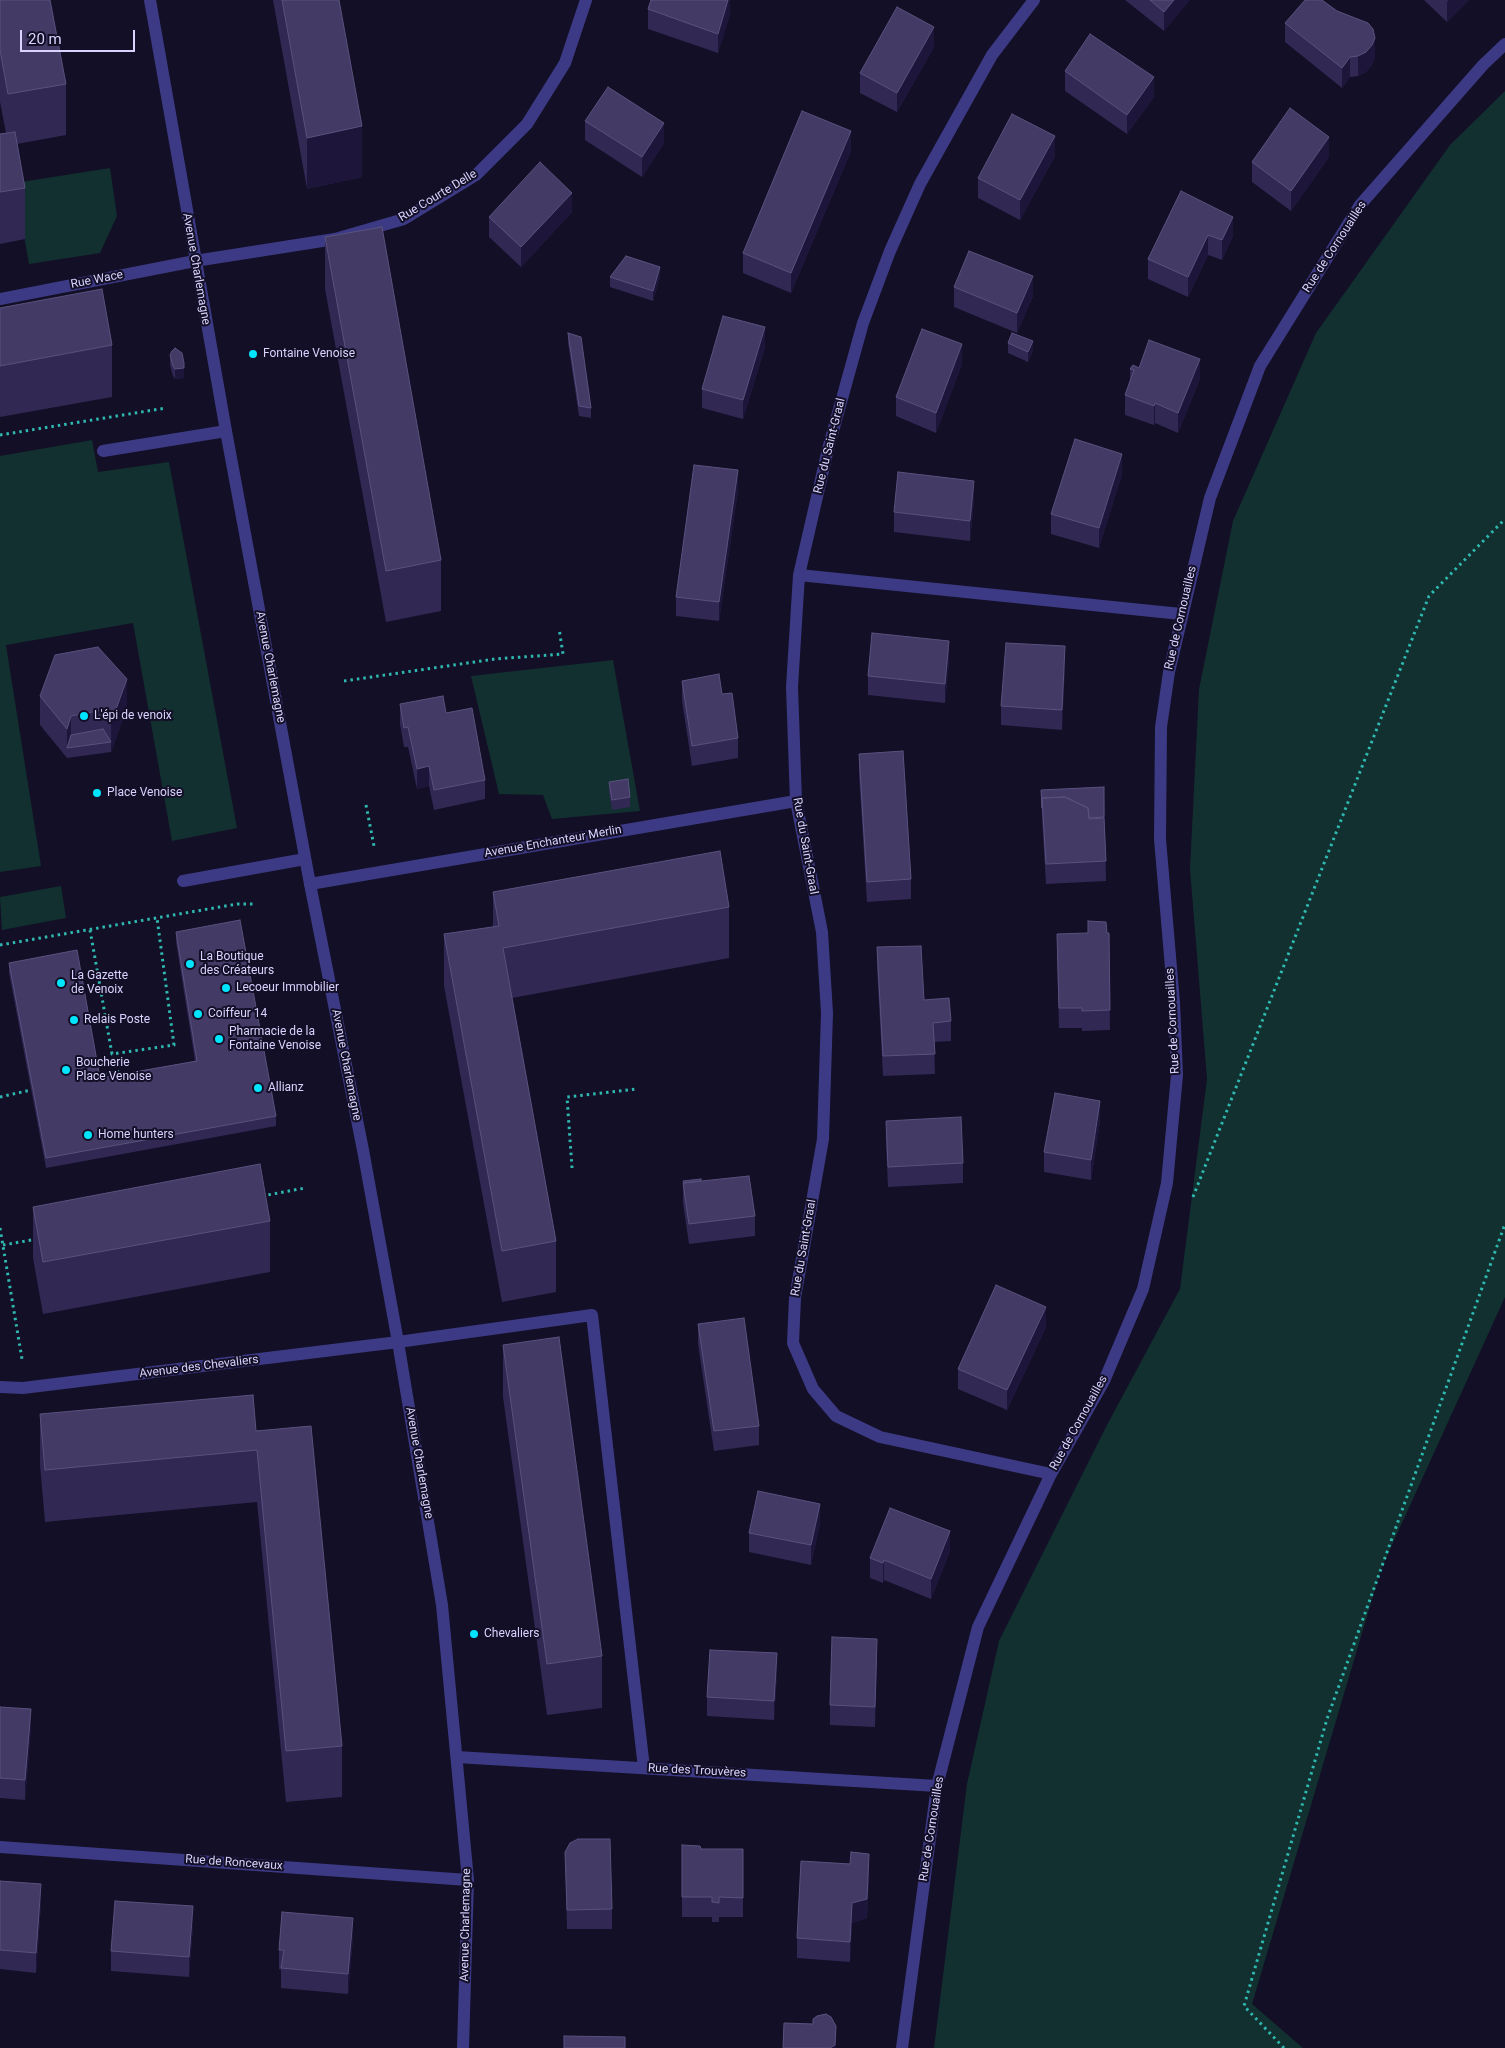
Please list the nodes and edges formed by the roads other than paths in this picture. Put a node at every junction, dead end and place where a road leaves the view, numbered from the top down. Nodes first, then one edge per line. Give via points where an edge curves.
1 (150, 0) edge
2 (586, 0) edge
3 (1034, 0) edge
4 (1505, 44) edge
5 (195, 261) junction
6 (0, 299) edge
7 (226, 431) junction
8 (103, 451) dead end
9 (799, 575) junction
10 (1181, 614) junction
11 (796, 801) junction
12 (305, 860) junction
13 (183, 881) dead end
14 (310, 884) junction
15 (398, 1342) junction
16 (0, 1387) edge
17 (1050, 1474) junction
18 (456, 1757) junction
19 (644, 1768) junction
20 (937, 1786) junction
21 (0, 1847) edge
22 (468, 1880) junction
23 (463, 2048) edge
24 (902, 2048) edge

1 - 5 street, Avenue Charlemagne
2 - 5 street, Rue Courte Delle via 565,63 526,124 476,175 404,219 335,239
3 - 9 street, Rue du Saint-Graal via 992,55 920,184 890,251 863,323 828,448
4 - 10 street, Rue de Cornouailles via 1360,205 1260,366 1210,498
5 - 6 street, Rue Wace
5 - 7 street, Avenue Charlemagne
7 - 8 street
7 - 12 street, Avenue Charlemagne
9 - 10 street
9 - 11 street, Rue du Saint-Graal via 792,687
10 - 17 street, Rue de Cornouailles via 1161,727 1160,839 1177,1075 1167,1183 1143,1290 1104,1381
11 - 14 street, Avenue Enchanteur Merlin
11 - 17 street, Rue du Saint-Graal via 822,932 827,1013 823,1139 795,1298 793,1343 813,1389 836,1416 880,1437
12 - 13 street
12 - 14 street, Avenue Charlemagne
14 - 15 street, Avenue Charlemagne
15 - 16 street, Avenue des Chevaliers via 23,1388
15 - 18 street, Avenue Charlemagne via 442,1605
15 - 19 street, Avenue des Chevaliers via 592,1314
17 - 20 street, Rue de Cornouailles via 978,1627
18 - 19 street, Rue des Trouvères
18 - 22 street, Avenue Charlemagne
19 - 20 street, Rue des Trouvères
20 - 24 street, Rue de Cornouailles
21 - 22 street, Rue de Roncevaux
22 - 23 street, Avenue Charlemagne

